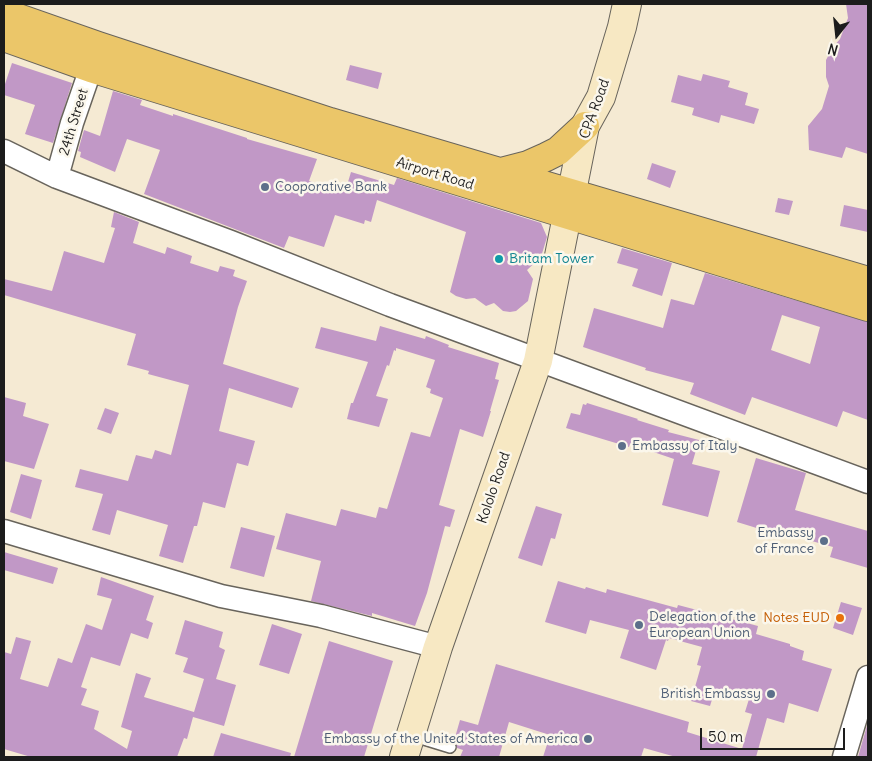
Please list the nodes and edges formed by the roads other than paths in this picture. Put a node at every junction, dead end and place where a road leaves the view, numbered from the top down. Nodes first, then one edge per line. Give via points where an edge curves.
1 (627, 4) edge
2 (4, 14) edge
3 (4, 38) edge
4 (91, 68) junction
5 (585, 126) junction
6 (4, 151) edge
7 (501, 172) junction
8 (57, 177) junction
9 (570, 204) junction
10 (868, 281) edge
11 (868, 307) edge
12 (538, 361) junction
13 (868, 482) edge
14 (4, 531) edge
15 (438, 647) junction
16 (868, 677) edge
17 (407, 746) edge
18 (450, 748) dead end
19 (844, 757) edge

1 - 5 street, CPA Road via 601,98
2 - 7 main road, Airport Road via 330,122
3 - 4 main road, Airport Road
4 - 8 street, 24th Street
4 - 9 main road, Airport Road
5 - 7 main road via 558,151 528,165
5 - 9 street, CPA Road
6 - 8 street
7 - 9 main road, Airport Road
8 - 12 street
9 - 10 main road, Airport Road
9 - 11 main road, Airport Road
9 - 12 street, Kololo Road
12 - 13 street
12 - 15 street, Kololo Road
14 - 15 street via 221,596 321,616
15 - 17 street, Kololo Road
16 - 19 street
17 - 18 lane

